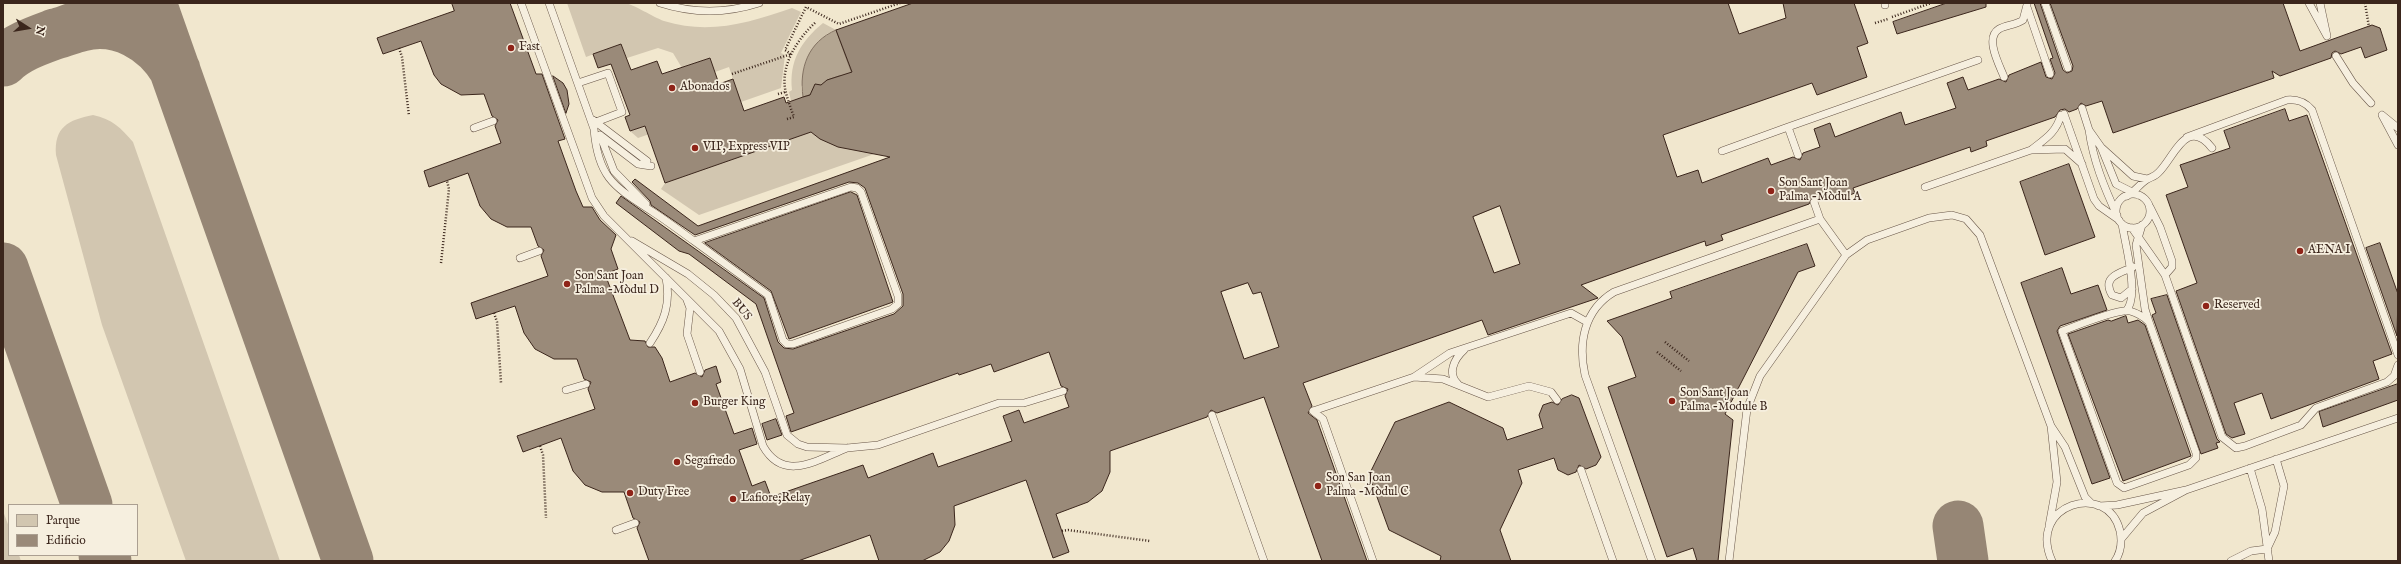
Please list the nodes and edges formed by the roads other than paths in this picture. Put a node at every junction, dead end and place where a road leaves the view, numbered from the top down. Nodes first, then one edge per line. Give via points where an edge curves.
1 (521, 3) edge
2 (549, 3) edge
3 (660, 3) edge
4 (759, 3) edge
5 (2045, 3) edge
6 (2309, 3) edge
7 (2320, 3) edge
8 (2026, 4) edge
9 (2336, 56) dead end
10 (1978, 60) dead end
11 (2068, 68) dead end
12 (2050, 74) dead end
13 (2004, 77) dead end
14 (578, 83) junction
15 (2371, 103) dead end
16 (2082, 108) dead end
17 (493, 121) dead end
18 (593, 123) junction
19 (1788, 127) junction
20 (474, 128) dead end
21 (2398, 128) edge
22 (2089, 130) junction
23 (600, 135) junction
24 (2187, 137) junction
25 (2398, 145) edge
26 (2101, 147) junction
27 (2212, 148) dead end
28 (2031, 150) junction
29 (1722, 151) dead end
30 (1798, 155) dead end
31 (2082, 164) junction
32 (2147, 179) junction
33 (1925, 187) dead end
34 (2132, 194) junction
35 (1814, 202) dead end
36 (2150, 207) junction
37 (652, 212) junction
38 (1820, 219) junction
39 (2120, 219) junction
40 (2142, 225) junction
41 (2132, 228) junction
42 (623, 235) junction
43 (2138, 235) junction
44 (694, 241) junction
45 (539, 251) dead end
46 (1846, 255) junction
47 (520, 258) dead end
48 (2138, 259) junction
49 (2129, 268) junction
50 (2165, 275) junction
51 (666, 278) junction
52 (2132, 289) junction
53 (687, 300) junction
54 (2126, 311) junction
55 (1587, 322) junction
56 (2149, 322) junction
57 (650, 343) dead end
58 (1467, 348) junction
59 (2398, 355) edge
60 (2398, 364) edge
61 (700, 372) dead end
62 (1414, 377) junction
63 (586, 384) dead end
64 (1460, 386) junction
65 (566, 390) dead end
66 (1063, 391) dead end
67 (1556, 400) dead end
68 (1212, 415) dead end
69 (2398, 418) edge
70 (2051, 426) junction
71 (847, 448) junction
72 (2276, 459) junction
73 (2250, 468) junction
74 (1581, 470) dead end
75 (2186, 490) junction
76 (2095, 504) junction
77 (635, 523) dead end
78 (2049, 526) junction
79 (616, 530) dead end
80 (2122, 538) junction
81 (2267, 549) junction
82 (1264, 561) edge
83 (1373, 561) edge
84 (1614, 561) edge
85 (1652, 561) edge
86 (1729, 561) edge
87 (2052, 561) edge
88 (2115, 561) edge
89 (2231, 561) edge
90 (2269, 561) edge

1 - 42 lane via 586,187 598,209
2 - 14 lane
3 - 4 lane via 691,12 705,13
5 - 11 lane
6 - 7 lane via 2328,38
8 - 12 lane
8 - 13 lane via 2023,20 1999,29 1994,36 1994,50
9 - 15 lane via 2353,83
10 - 19 lane
14 - 18 lane
14 - 18 lane via 608,73 622,112
16 - 22 lane
17 - 20 lane
18 - 23 lane
18 - 23 lane via 649,163 638,164
18 - 37 lane via 595,146 608,178 624,194
19 - 29 lane
19 - 30 lane
21 - 25 lane via 2380,112
22 - 26 lane
22 - 39 lane via 2092,151 2106,193
23 - 37 lane via 614,171
24 - 27 lane via 2200,137
24 - 32 lane via 2181,141 2161,171 2155,177
24 - 59 lane via 2288,100 2294,99 2307,104 2312,110
26 - 32 lane via 2127,172
26 - 34 lane via 2116,184
28 - 31 lane via 2065,149
28 - 31 lane via 2052,135 2063,114
28 - 33 lane
31 - 39 lane via 2094,199 2099,206
32 - 34 lane
34 - 36 lane via 2143,197
34 - 39 lane via 2119,204
35 - 38 lane
36 - 40 lane via 2149,217
36 - 50 lane via 2172,261 2172,267
37 - 44 lane
38 - 46 lane
38 - 55 lane via 1614,292 1604,298
39 - 41 lane
39 - 49 lane
40 - 41 lane
40 - 43 lane
41 - 43 lane
42 - 51 lane
42 - 71 lane, BUS via 688,274 714,295 736,318 765,372 791,440 807,447
43 - 48 lane
43 - 50 lane
44 - 44 lane via 851,187 857,188 861,192 898,296 898,304 788,344 783,340 768,295
45 - 47 lane
46 - 70 lane via 1867,240 1945,214 1960,216 1971,223 1986,251
46 - 86 lane via 1760,376 1752,392 1744,426
48 - 49 lane via 2135,266
48 - 56 lane
49 - 52 lane
49 - 52 lane via 2114,274 2110,279 2109,290 2116,297 2122,298
50 - 60 lane via 2222,436 2236,448 2301,425 2316,408 2387,382 2394,376
51 - 53 lane
51 - 57 lane via 668,307
52 - 54 lane via 2131,305
53 - 61 lane via 690,308 687,334
53 - 71 lane via 719,332 730,348 740,369 763,446 769,455 786,467 800,466
54 - 56 lane
54 - 56 lane via 2062,331 2117,483 2124,488 2189,465 2196,458
55 - 58 lane via 1571,312
55 - 85 lane via 1581,357 1585,375
58 - 62 lane via 1450,353
58 - 64 lane via 1454,363 1453,376
62 - 64 lane via 1437,377
62 - 83 lane via 1313,411 1323,419
63 - 65 lane
64 - 67 lane via 1488,398 1524,387 1533,387 1551,392
66 - 71 lane via 1024,403 999,403 878,445
68 - 82 lane
69 - 72 lane
70 - 76 lane via 2065,447 2085,497
70 - 78 lane via 2057,482
72 - 73 lane
72 - 81 lane via 2284,486 2275,532
73 - 75 lane
73 - 81 lane via 2262,509
74 - 84 lane
75 - 76 lane via 2117,505
75 - 80 lane via 2143,513
76 - 78 lane via 2071,505 2054,517
76 - 80 lane via 2114,518
77 - 79 lane
78 - 87 lane via 2046,538
80 - 88 lane
81 - 89 lane via 2251,551
81 - 90 lane

